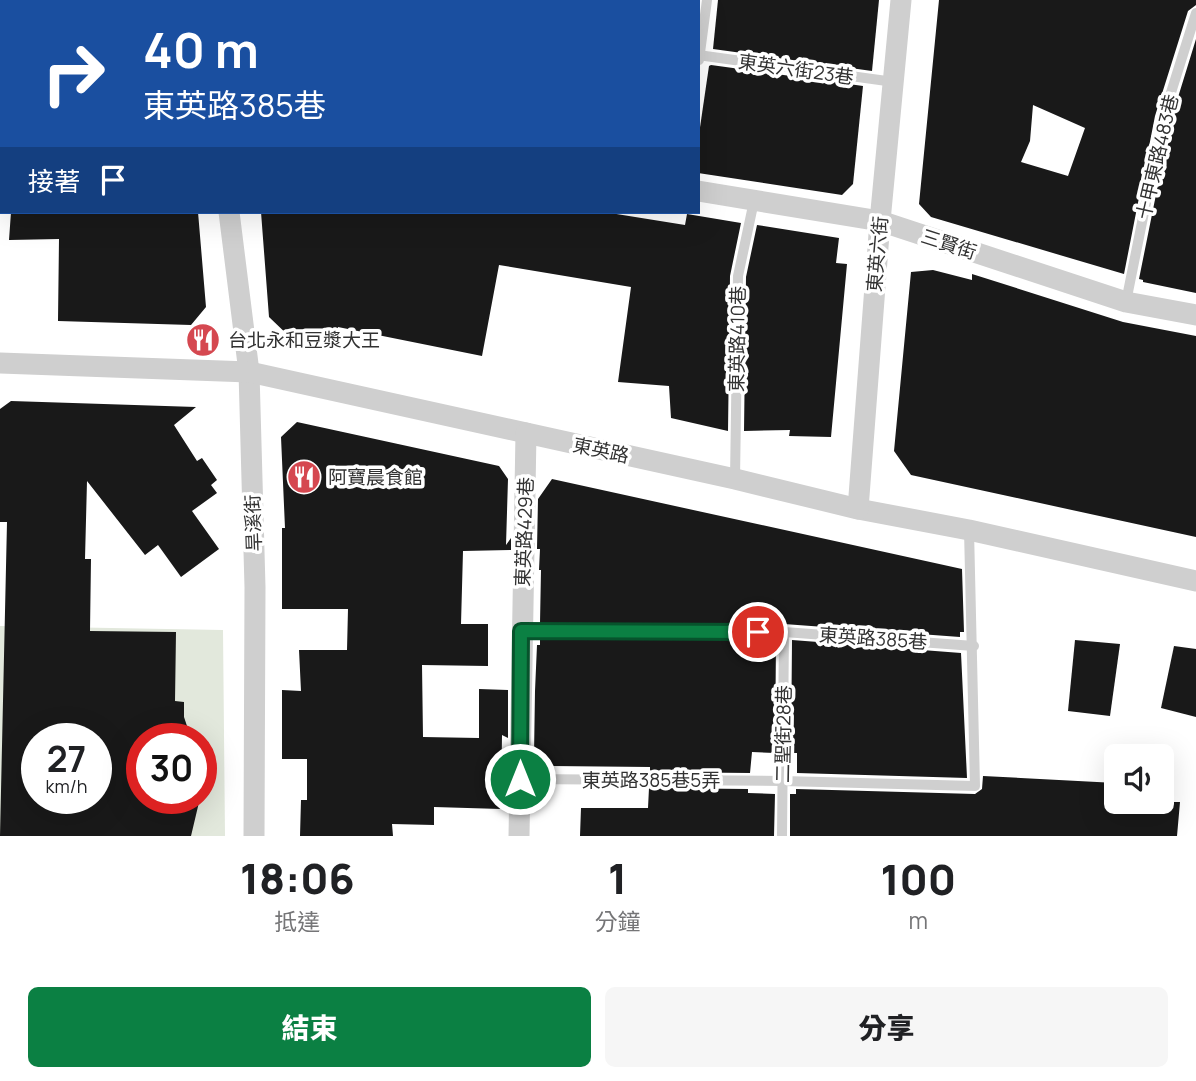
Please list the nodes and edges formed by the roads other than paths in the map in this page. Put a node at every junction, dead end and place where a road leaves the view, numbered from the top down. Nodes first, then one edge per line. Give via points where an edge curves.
1 (708, 0) edge
2 (901, 0) edge
3 (1196, 13) edge
4 (700, 52) edge
5 (700, 58) edge
6 (894, 82) junction
7 (700, 191) edge
8 (754, 201) junction
9 (229, 214) edge
10 (880, 221) junction
11 (1126, 302) junction
12 (1196, 315) edge
13 (0, 363) edge
14 (249, 372) junction
15 (526, 433) junction
16 (735, 479) junction
17 (858, 509) junction
18 (969, 530) junction
19 (1196, 581) edge
20 (521, 631) junction
21 (784, 632) junction
22 (974, 646) junction
23 (520, 779) junction
24 (783, 781) junction
25 (254, 836) edge
26 (519, 836) edge
27 (782, 836) edge

1 - 4 lane
2 - 6 street, 東英六街
3 - 11 lane, 十甲東路483巷 via 1163,118
5 - 6 lane, 東英六街23巷
6 - 10 street, 東英六街
7 - 8 street, 三賢街
8 - 10 street, 三賢街
8 - 16 lane, 東英路410巷 via 738,276
9 - 14 street, 旱溪街
10 - 11 street, 三賢街
10 - 17 street, 東英六街
11 - 12 street, 三賢街
13 - 14 street, 東英路
14 - 15 street, 東英路
14 - 25 street, 旱溪街 via 255,587
15 - 16 street, 東英路
15 - 20 street, 東英路429巷
16 - 17 street, 東英路
17 - 18 street, 東英路
18 - 19 street, 東英路
18 - 22 lane
20 - 21 lane, 東英路385巷
20 - 23 street, 東英路429巷
21 - 22 lane, 東英路385巷
21 - 24 lane, 二聖街28巷
22 - 24 lane via 975,786
23 - 24 lane, 東英路385巷5弄
23 - 26 street, 東英路429巷
24 - 27 lane, 二聖街28巷

